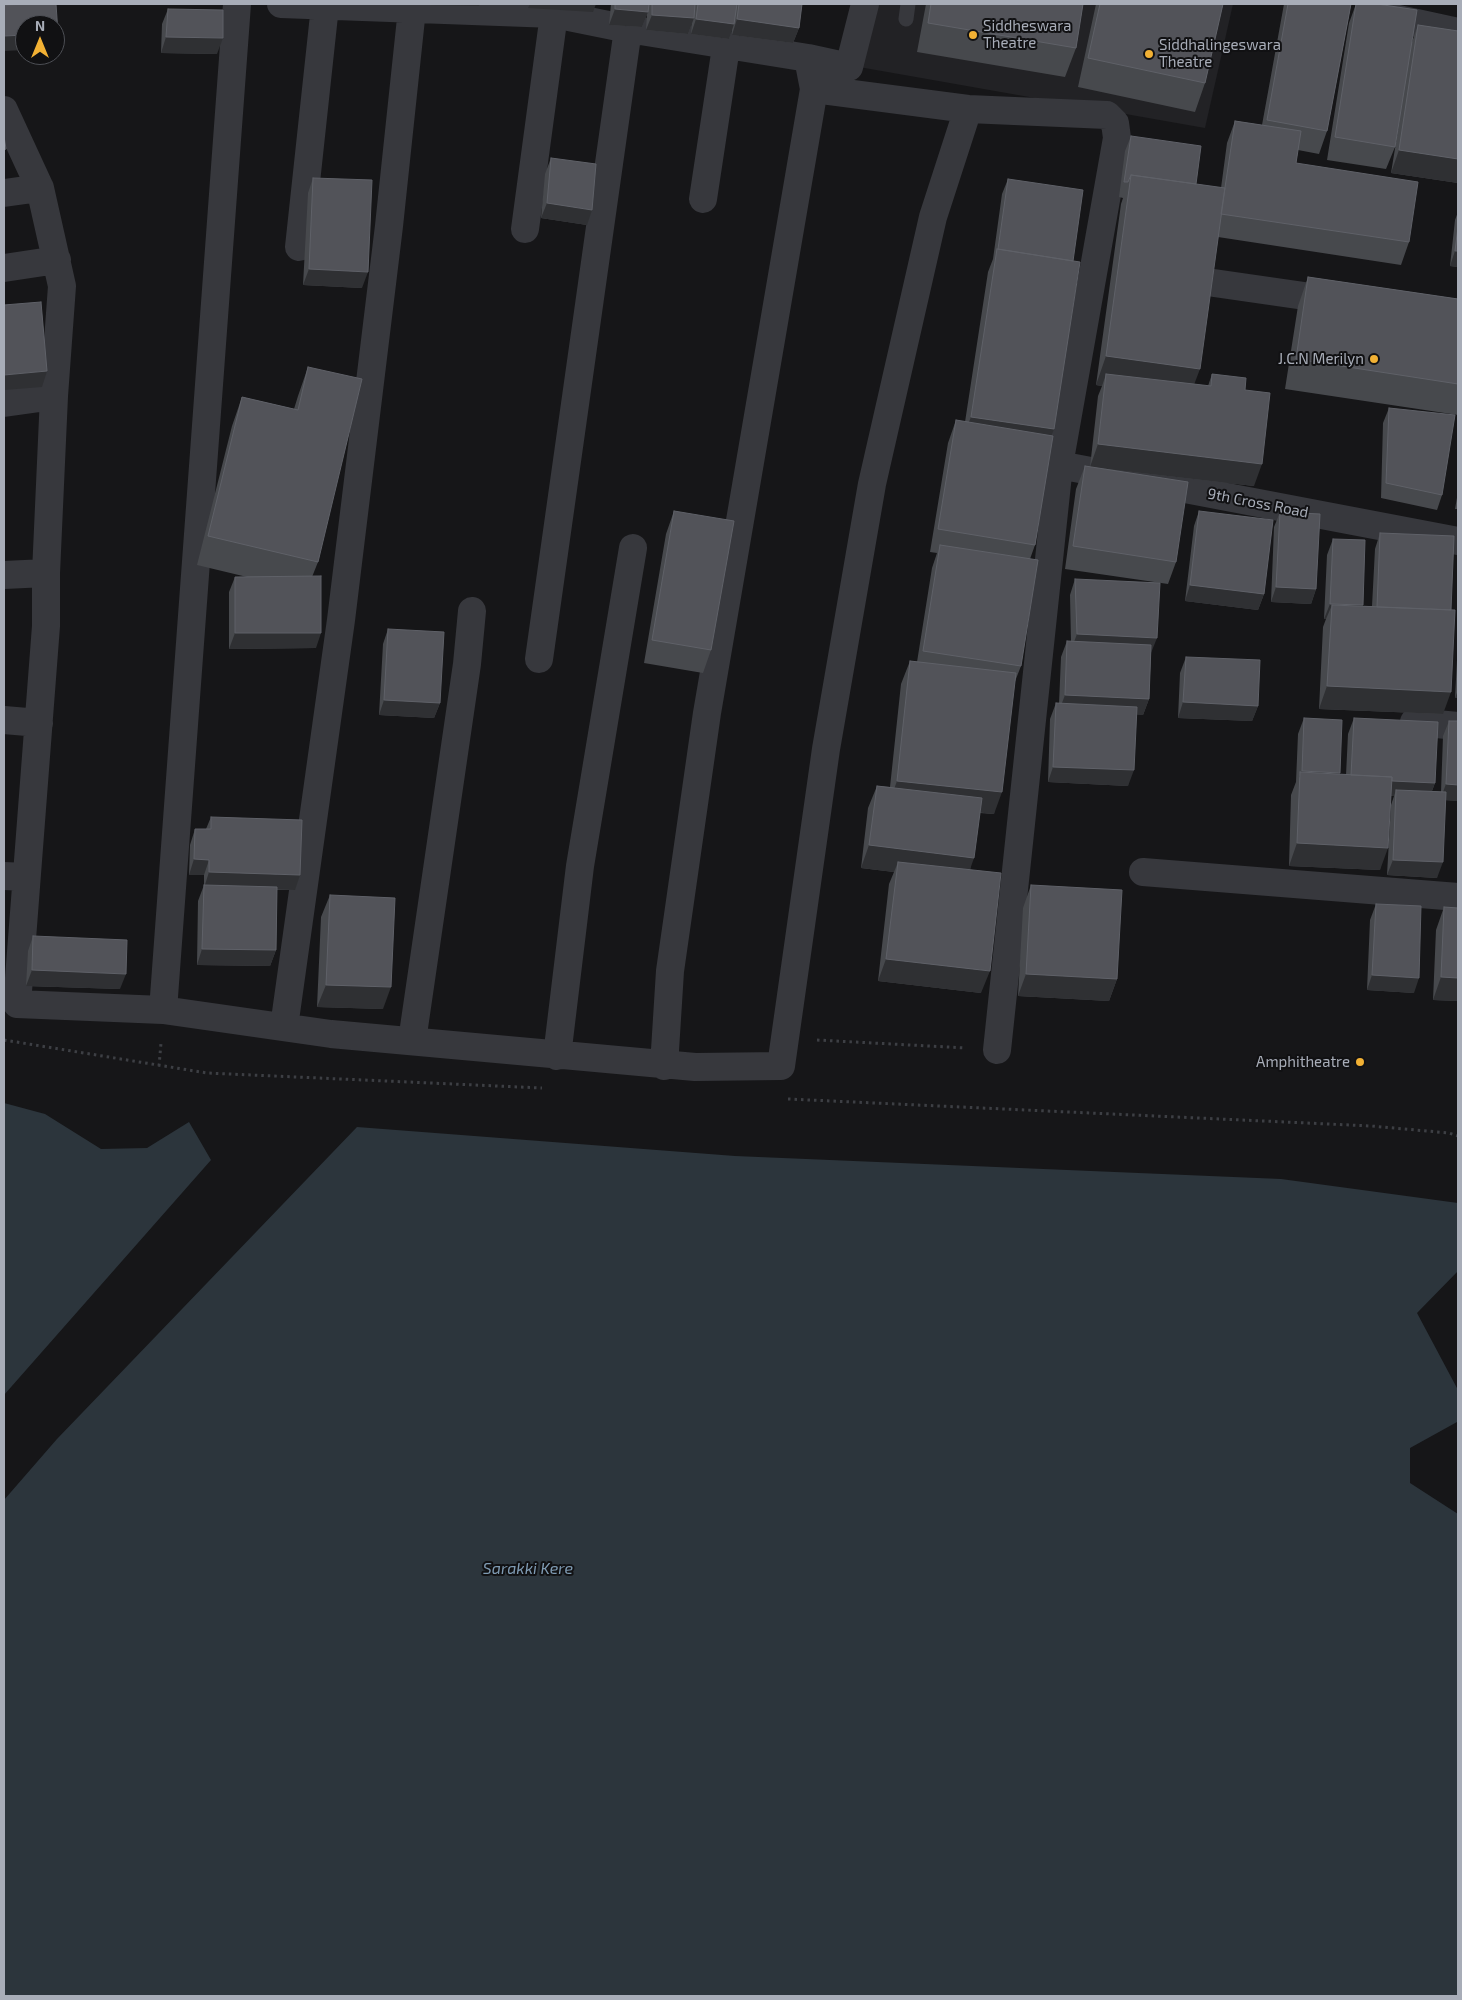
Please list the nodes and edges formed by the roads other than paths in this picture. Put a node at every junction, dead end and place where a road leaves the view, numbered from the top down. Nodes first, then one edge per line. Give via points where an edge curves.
1 (237, 4) edge
2 (281, 4) edge
3 (864, 4) edge
4 (326, 6) junction
5 (412, 9) junction
6 (554, 14) junction
7 (1389, 17) edge
8 (628, 30) junction
9 (1458, 32) edge
10 (726, 47) junction
11 (808, 58) junction
12 (814, 88) junction
13 (968, 109) junction
14 (4, 110) edge
15 (40, 188) junction
16 (4, 193) edge
17 (703, 199) dead end
18 (525, 228) dead end
19 (299, 247) dead end
20 (57, 260) junction
21 (4, 268) edge
22 (1214, 283) edge
23 (1361, 304) edge
24 (54, 396) junction
25 (4, 403) edge
26 (1058, 465) junction
27 (1458, 541) edge
28 (633, 548) dead end
29 (4, 574) edge
30 (46, 574) junction
31 (472, 611) dead end
32 (539, 658) dead end
33 (4, 720) edge
34 (1414, 722) edge
35 (39, 723) junction
36 (1458, 726) edge
37 (1143, 872) dead end
38 (15, 876) edge
39 (1458, 897) edge
40 (163, 1010) junction
41 (284, 1026) junction
42 (412, 1041) junction
43 (996, 1050) road end
44 (557, 1056) junction
45 (664, 1066) junction

1 - 40 street
2 - 4 street
3 - 11 street via 849,67
4 - 5 street
4 - 19 street
5 - 6 street
5 - 41 street via 344,591
6 - 8 street
6 - 18 street
7 - 9 street
8 - 10 street
8 - 32 street
10 - 11 street
10 - 17 street
11 - 12 street
12 - 13 street
12 - 45 street via 707,713 670,971
13 - 26 street via 1107,114 1115,123 1117,138
13 - 45 street via 933,217 872,484 826,749 781,1066
14 - 15 street
15 - 16 street
15 - 20 street
20 - 21 street
20 - 24 street via 62,286
22 - 23 street
24 - 25 street
24 - 30 street
26 - 27 street, 9th Cross Road
26 - 43 street
28 - 44 street via 582,856
29 - 30 street
30 - 35 street
31 - 42 street
33 - 35 street
34 - 36 street
35 - 38 street
37 - 39 street
38 - 40 street via 17,1004
40 - 41 street
41 - 42 street
42 - 44 street
44 - 45 street

